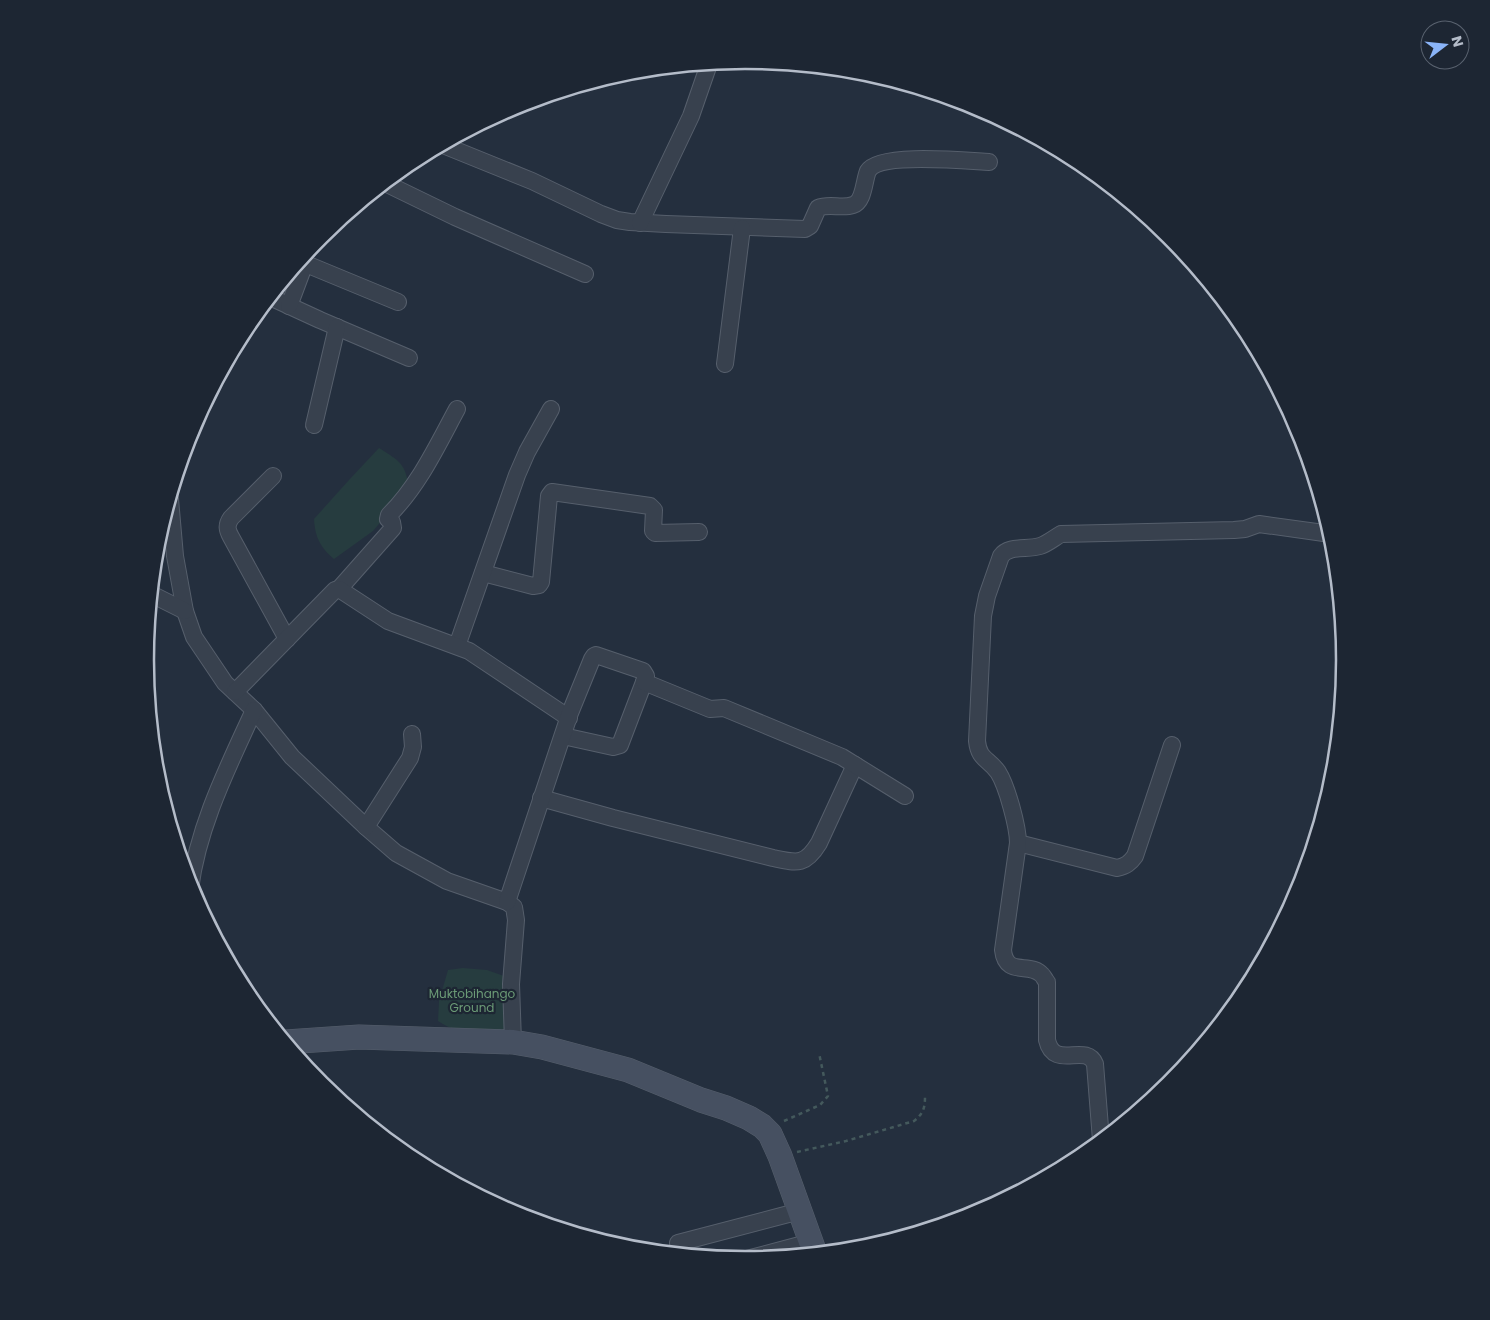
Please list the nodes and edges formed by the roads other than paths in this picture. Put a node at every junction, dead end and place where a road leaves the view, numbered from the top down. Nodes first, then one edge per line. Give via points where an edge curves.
1 (707, 70) edge
2 (449, 148) edge
3 (990, 162) dead end
4 (392, 186) edge
5 (640, 223) junction
6 (742, 228) junction
7 (585, 274) dead end
8 (276, 300) edge
9 (398, 302) dead end
10 (289, 306) junction
11 (337, 327) junction
12 (409, 358) dead end
13 (725, 364) dead end
14 (457, 409) dead end
15 (552, 409) dead end
16 (314, 425) dead end
17 (274, 476) dead end
18 (172, 517) edge
19 (699, 532) dead end
20 (1322, 533) edge
21 (482, 573) junction
22 (339, 589) junction
23 (158, 597) edge
24 (185, 611) junction
25 (287, 639) junction
26 (457, 646) junction
27 (644, 682) junction
28 (234, 692) junction
29 (254, 710) junction
30 (569, 718) junction
31 (412, 734) dead end
32 (562, 736) junction
33 (1172, 744) dead end
34 (855, 765) junction
35 (905, 796) dead end
36 (541, 798) junction
37 (366, 827) junction
38 (1018, 843) junction
39 (193, 871) edge
40 (507, 902) junction
41 (293, 1042) edge
42 (513, 1042) junction
43 (1100, 1132) edge
44 (800, 1211) junction
45 (678, 1243) dead end
46 (813, 1247) edge

1 - 5 street via 691,116
2 - 5 street via 532,181 601,214
3 - 6 street via 906,159 880,163 869,170 859,201 853,205 818,208 810,226 805,229
4 - 7 street
5 - 6 street
6 - 13 street
8 - 10 street
9 - 10 street via 306,264
10 - 11 street
11 - 12 street
11 - 16 street
14 - 22 street via 409,493 389,515 393,528
15 - 21 street via 517,475
17 - 25 street via 231,518 227,528
18 - 24 street
19 - 21 street via 655,533 654,510 650,506 552,492 539,585
20 - 38 street via 1258,524 1234,530 1061,534 1039,546 1004,552 983,616 977,741 981,756 1002,780
21 - 26 street
22 - 25 street
22 - 26 street via 400,627
23 - 24 street
24 - 28 street via 194,637
25 - 28 street
26 - 30 street via 476,655
27 - 30 street via 646,676 643,671 594,656
27 - 32 street via 620,745 613,747
27 - 34 street via 710,710 724,708
28 - 29 street
29 - 37 street via 292,757
29 - 39 street via 210,812
30 - 32 street
31 - 37 street via 410,758
32 - 36 street
33 - 38 street via 1130,863 1117,868
34 - 35 street
34 - 36 street via 813,854 795,862
36 - 40 street
37 - 40 street via 396,853 447,881
38 - 43 street via 1004,959 1007,964 1042,974 1046,982 1047,1040 1052,1052 1088,1056 1093,1060
40 - 42 street via 514,907 516,920 511,984
41 - 42 street via 359,1038
42 - 44 street via 628,1070 749,1118 767,1129
44 - 45 street
44 - 46 street

